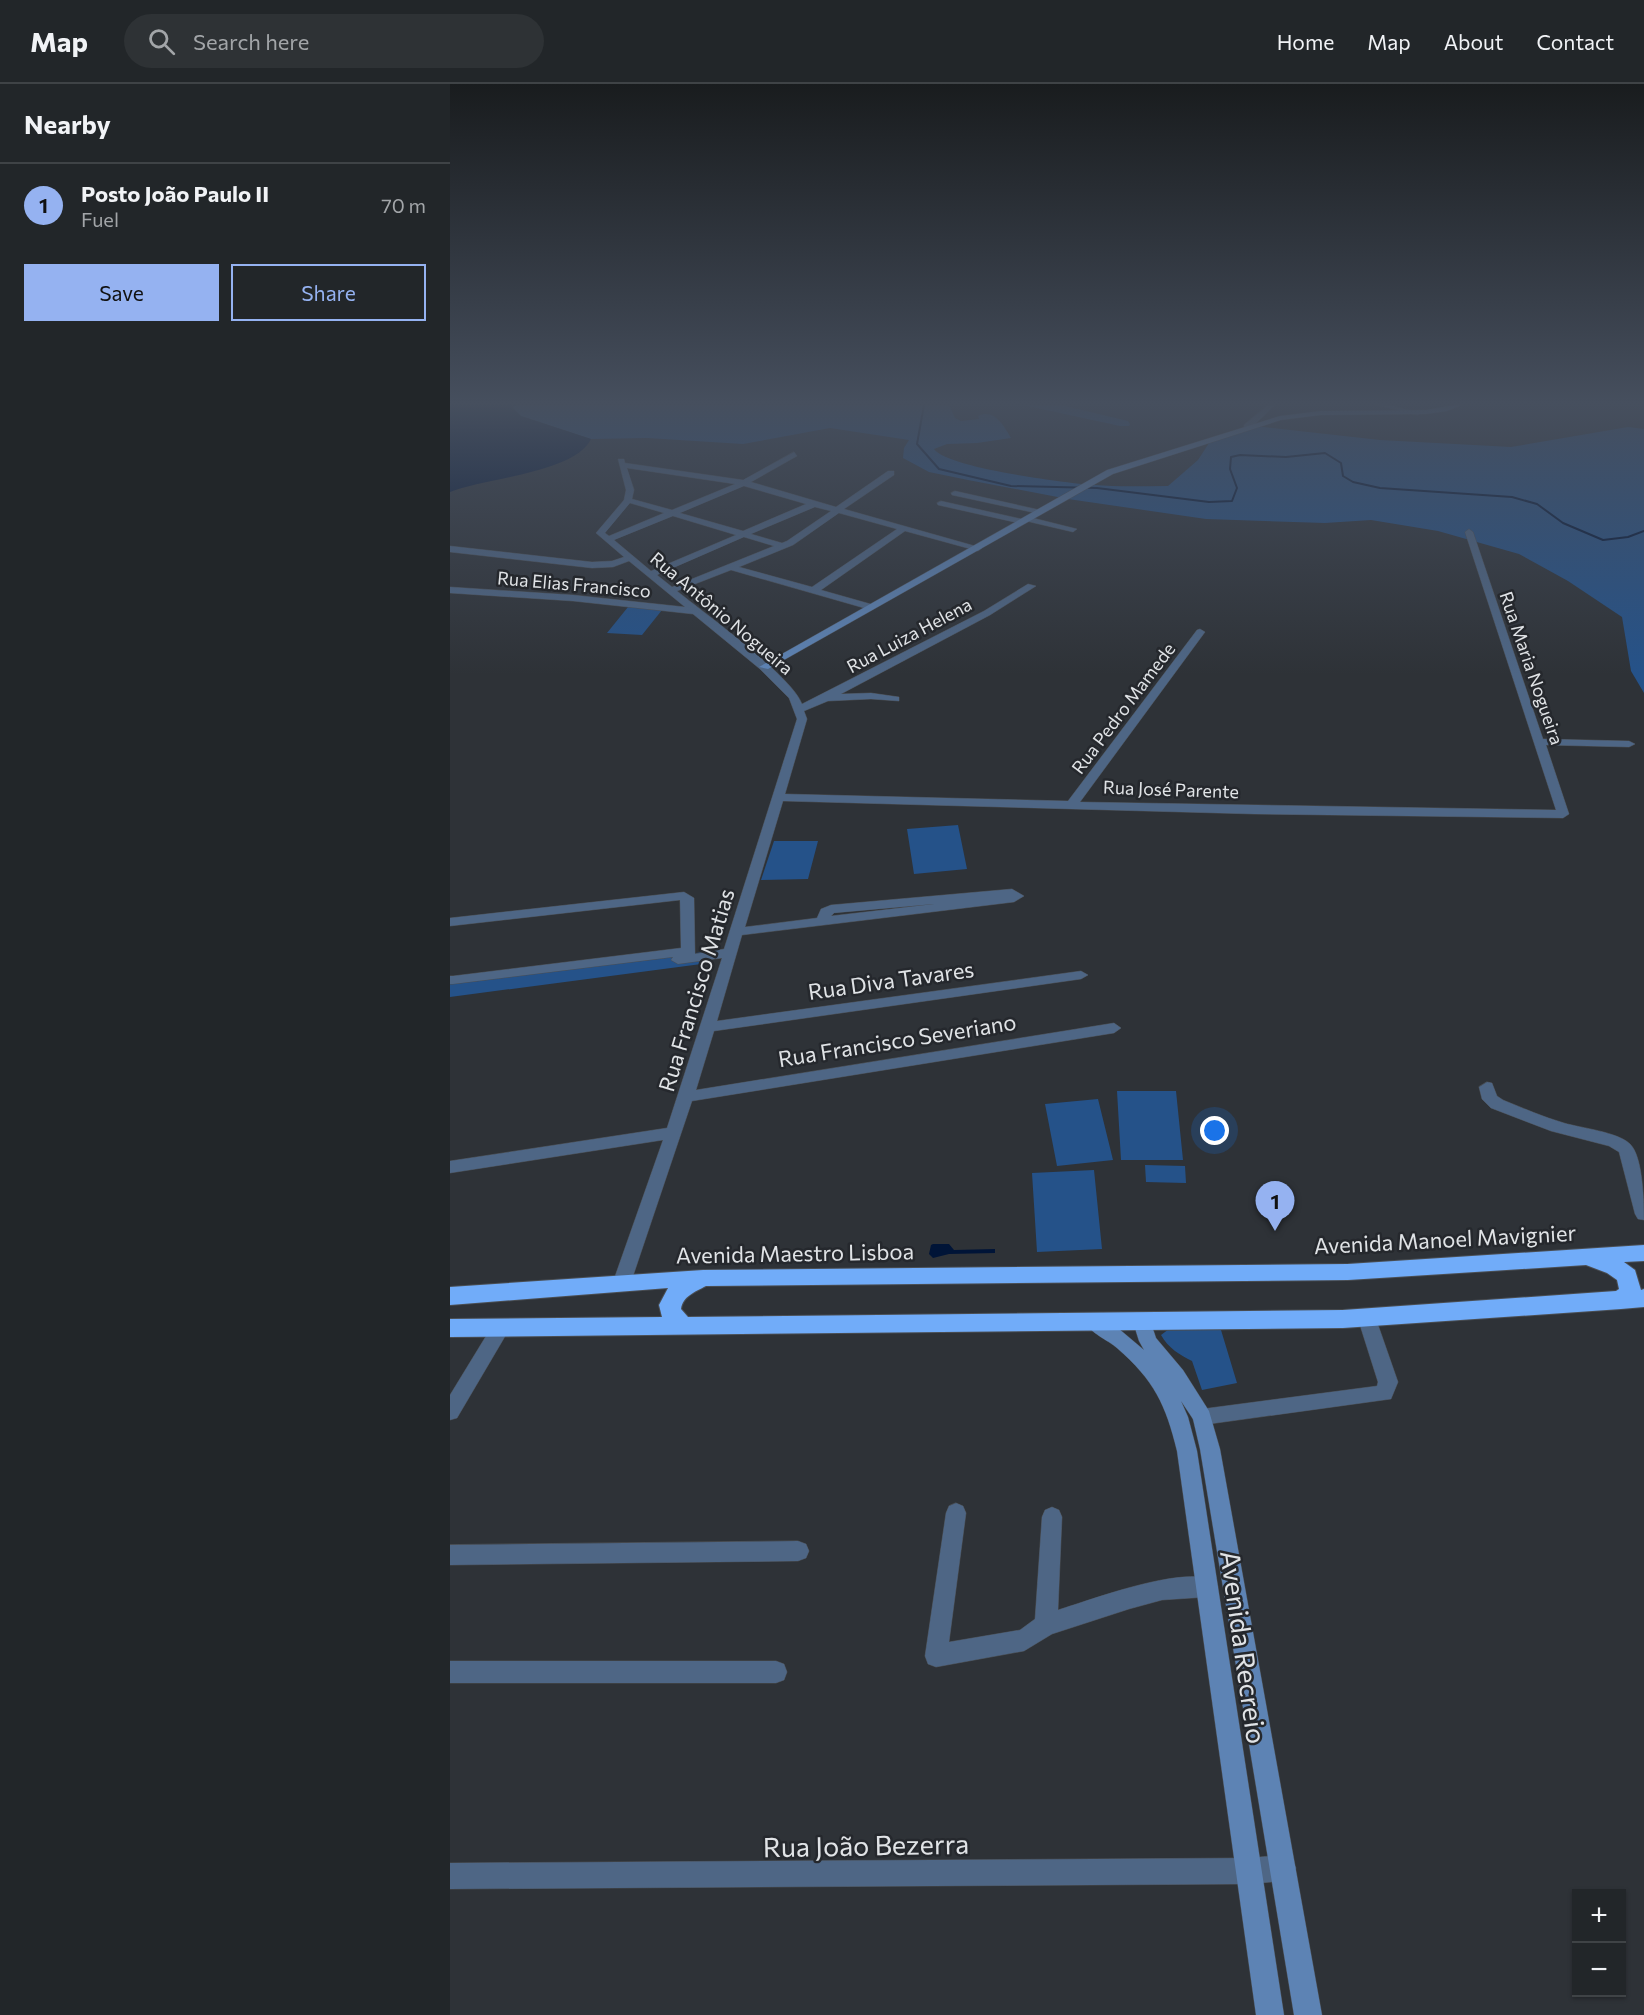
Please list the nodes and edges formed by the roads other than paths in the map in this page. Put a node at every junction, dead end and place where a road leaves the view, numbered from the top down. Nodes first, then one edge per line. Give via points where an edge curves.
1 (629, 495) edge
2 (716, 495) edge
3 (784, 495) edge
4 (861, 495) edge
5 (964, 495) edge
6 (1070, 495) edge
7 (628, 500) junction
8 (941, 503) dead end
9 (814, 504) junction
10 (839, 511) junction
11 (1040, 512) junction
12 (674, 513) junction
13 (1026, 520) junction
14 (903, 529) junction
15 (1073, 529) dead end
16 (1468, 532) dead end
17 (744, 534) junction
18 (608, 540) junction
19 (783, 546) junction
20 (978, 548) junction
21 (450, 549) edge
22 (629, 558) junction
23 (731, 567) junction
24 (651, 574) junction
25 (1031, 586) dead end
26 (450, 590) edge
27 (670, 591) junction
28 (813, 591) junction
29 (871, 608) junction
30 (694, 611) junction
31 (1200, 632) dead end
32 (764, 667) junction
33 (826, 698) junction
34 (895, 699) dead end
35 (800, 709) junction
36 (1539, 742) junction
37 (1629, 744) dead end
38 (778, 797) junction
39 (1072, 804) junction
40 (1563, 814) joint
41 (823, 921) junction
42 (450, 922) edge
43 (735, 932) junction
44 (729, 953) junction
45 (688, 955) junction
46 (587, 973) dead end
47 (1081, 975) dead end
48 (453, 980) dead end
49 (707, 1027) junction
50 (1114, 1028) dead end
51 (1487, 1087) dead end
52 (686, 1097) junction
53 (673, 1134) junction
54 (450, 1167) edge
55 (1644, 1214) edge
56 (1644, 1253) edge
57 (1587, 1257) junction
58 (1141, 1274) joint
59 (703, 1278) junction
60 (622, 1282) junction
61 (450, 1296) edge
62 (1644, 1298) edge
63 (1621, 1300) junction
64 (1367, 1319) junction
65 (1094, 1322) junction
66 (1142, 1322) junction
67 (683, 1326) junction
68 (450, 1328) edge
69 (501, 1328) junction
70 (450, 1412) edge
71 (1202, 1416) junction
72 (956, 1514) dead end
73 (1052, 1517) dead end
74 (798, 1551) dead end
75 (450, 1555) edge
76 (1233, 1584) junction
77 (1207, 1587) junction
78 (1046, 1625) junction
79 (450, 1672) edge
80 (776, 1672) dead end
81 (1283, 1868) junction
82 (1248, 1871) junction
83 (450, 1876) edge
84 (1270, 2015) edge
85 (1308, 2015) edge

1 - 7 street
2 - 12 street
3 - 9 street
4 - 10 street
5 - 11 street
6 - 11 street
7 - 12 street
7 - 18 street via 600,531
8 - 13 street
9 - 10 street
9 - 17 street
10 - 14 street
10 - 19 street
11 - 13 street
12 - 17 street
12 - 18 street
13 - 15 street
13 - 20 street
14 - 20 street
14 - 28 street
16 - 36 street, Rua Maria Nogueira
17 - 19 street
17 - 24 street
18 - 22 street, Rua Antônio Nogueira
19 - 23 street
20 - 29 street
21 - 22 street via 592,565
22 - 24 street, Rua Antônio Nogueira
23 - 27 street
23 - 28 street
24 - 27 street, Rua Antônio Nogueira
25 - 33 street, Rua Luiza Helena
26 - 30 street, Rua Elias Francisco
27 - 30 street, Rua Antônio Nogueira
28 - 29 street
29 - 32 street
30 - 32 street, Rua Antônio Nogueira
31 - 39 street, Rua Pedro Mamede
32 - 35 street, Rua Antônio Nogueira via 792,694
33 - 34 street
33 - 35 street, Rua Luiza Helena
35 - 38 street, Rua Francisco Matias via 801,723
36 - 37 street
36 - 40 street, Rua Maria Nogueira
38 - 39 street, Rua José Parente
38 - 43 street, Rua Francisco Matias
39 - 40 street, Rua José Parente
41 - 41 street via 1014,898 1017,896 1012,893 831,909
41 - 43 street
42 - 45 street via 684,896
43 - 44 street, Rua Francisco Matias
44 - 45 street
44 - 49 street, Rua Francisco Matias
45 - 46 street
45 - 48 street
47 - 49 street, Rua Diva Tavares
49 - 52 street, Rua Francisco Matias
50 - 52 street, Rua Francisco Severiano
51 - 55 street via 1490,1099 1497,1104 1625,1148
52 - 53 street, Rua Francisco Matias
53 - 54 street
53 - 60 street, Rua Francisco Matias
56 - 57 highway, Avenida Manoel Mavignier
57 - 58 highway, Avenida Manoel Mavignier via 1348,1272
57 - 63 highway via 1624,1272 1630,1291
58 - 59 highway, Avenida Maestro Lisboa
59 - 60 highway, Avenida Maestro Lisboa
59 - 67 highway via 673,1297 670,1312
60 - 61 highway, Avenida Maestro Lisboa
62 - 63 highway
63 - 64 highway
64 - 66 highway
64 - 71 street via 1388,1382 1384,1393
65 - 66 highway
65 - 67 highway
65 - 77 street, Avenida Recreio via 1121,1340 1161,1382 1174,1406 1187,1451
66 - 71 street, Avenida Recreio via 1148,1341
67 - 69 highway
68 - 69 highway
69 - 70 street
71 - 76 street, Avenida Recreio
72 - 78 street via 936,1656 1024,1640
73 - 78 street
74 - 75 street
76 - 77 street
76 - 81 street, Avenida Recreio
77 - 78 street via 1162,1590
77 - 82 street, Avenida Recreio
79 - 80 street
81 - 82 street, Rua João Bezerra
81 - 85 street, Avenida Recreio
82 - 83 street, Rua João Bezerra
82 - 84 street, Avenida Recreio

